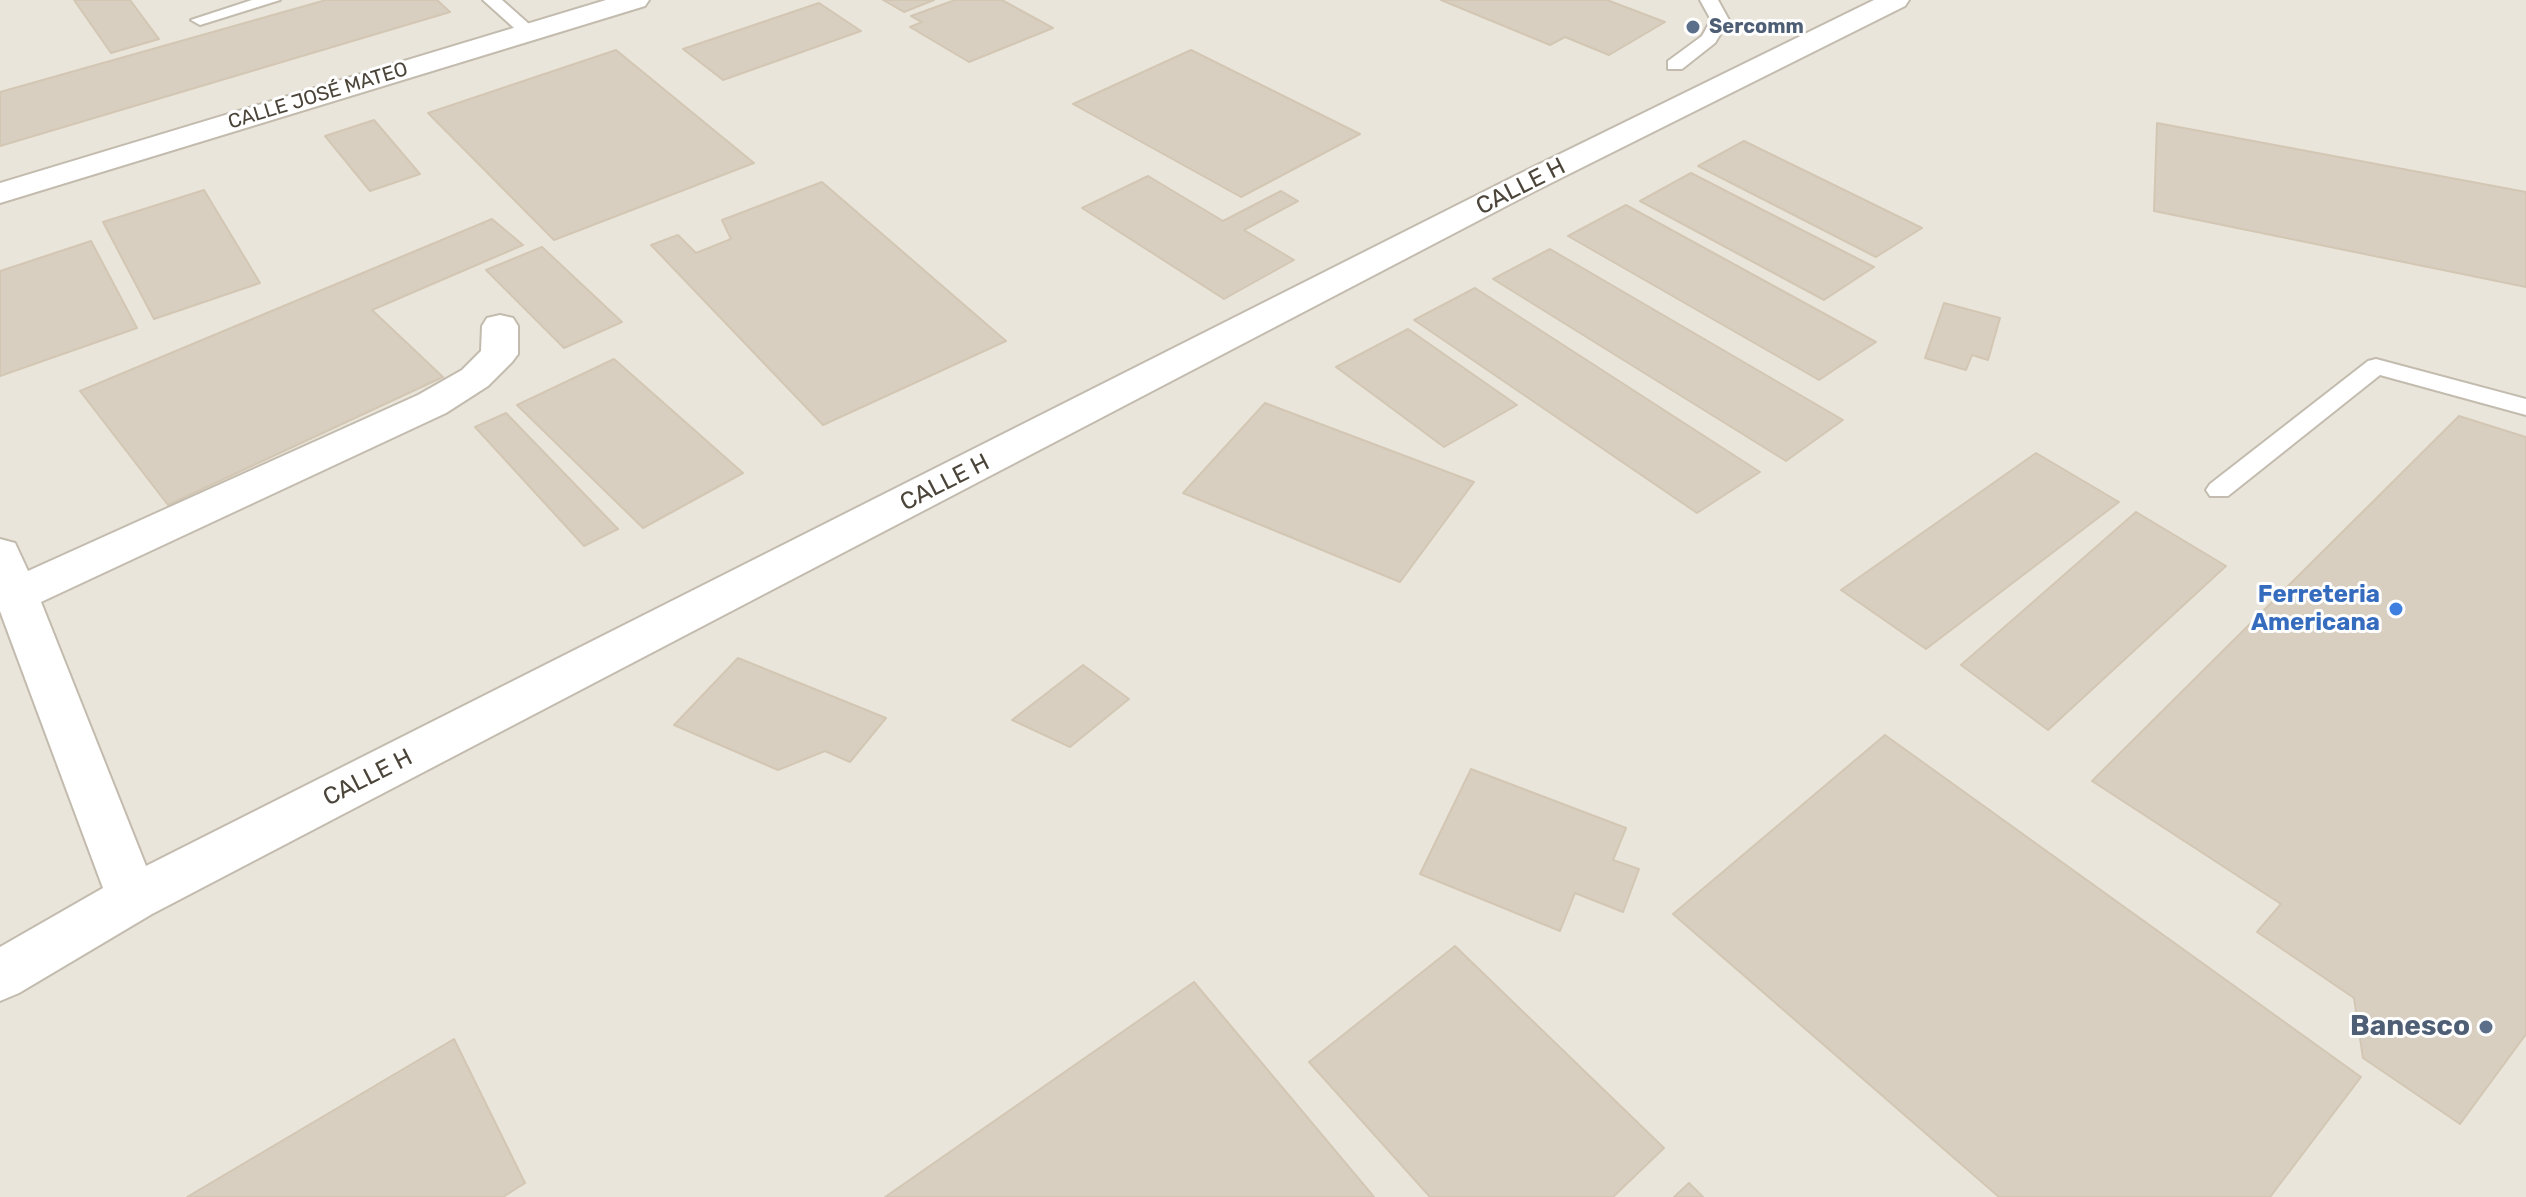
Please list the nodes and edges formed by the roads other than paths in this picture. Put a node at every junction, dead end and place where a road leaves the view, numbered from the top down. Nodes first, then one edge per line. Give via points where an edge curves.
1 (271, 0) edge
2 (492, 0) edge
3 (635, 0) edge
4 (1895, 0) edge
5 (1706, 2) edge
6 (200, 20) dead end
7 (529, 32) junction
8 (1675, 65) dead end
9 (0, 193) edge
10 (500, 326) dead end
11 (2526, 407) edge
12 (2219, 490) dead end
13 (8, 574) edge
14 (133, 898) junction
15 (0, 976) edge

1 - 6 lane
2 - 7 lane
3 - 7 street, CALLE JOSÉ MATEO
4 - 14 street, CALLE H via 1524,184
5 - 8 lane via 1720,20 1709,39
7 - 9 street, CALLE JOSÉ MATEO
10 - 13 street via 499,354 475,378 432,404
11 - 12 lane via 2376,366
13 - 14 street
14 - 15 street, CALLE H

